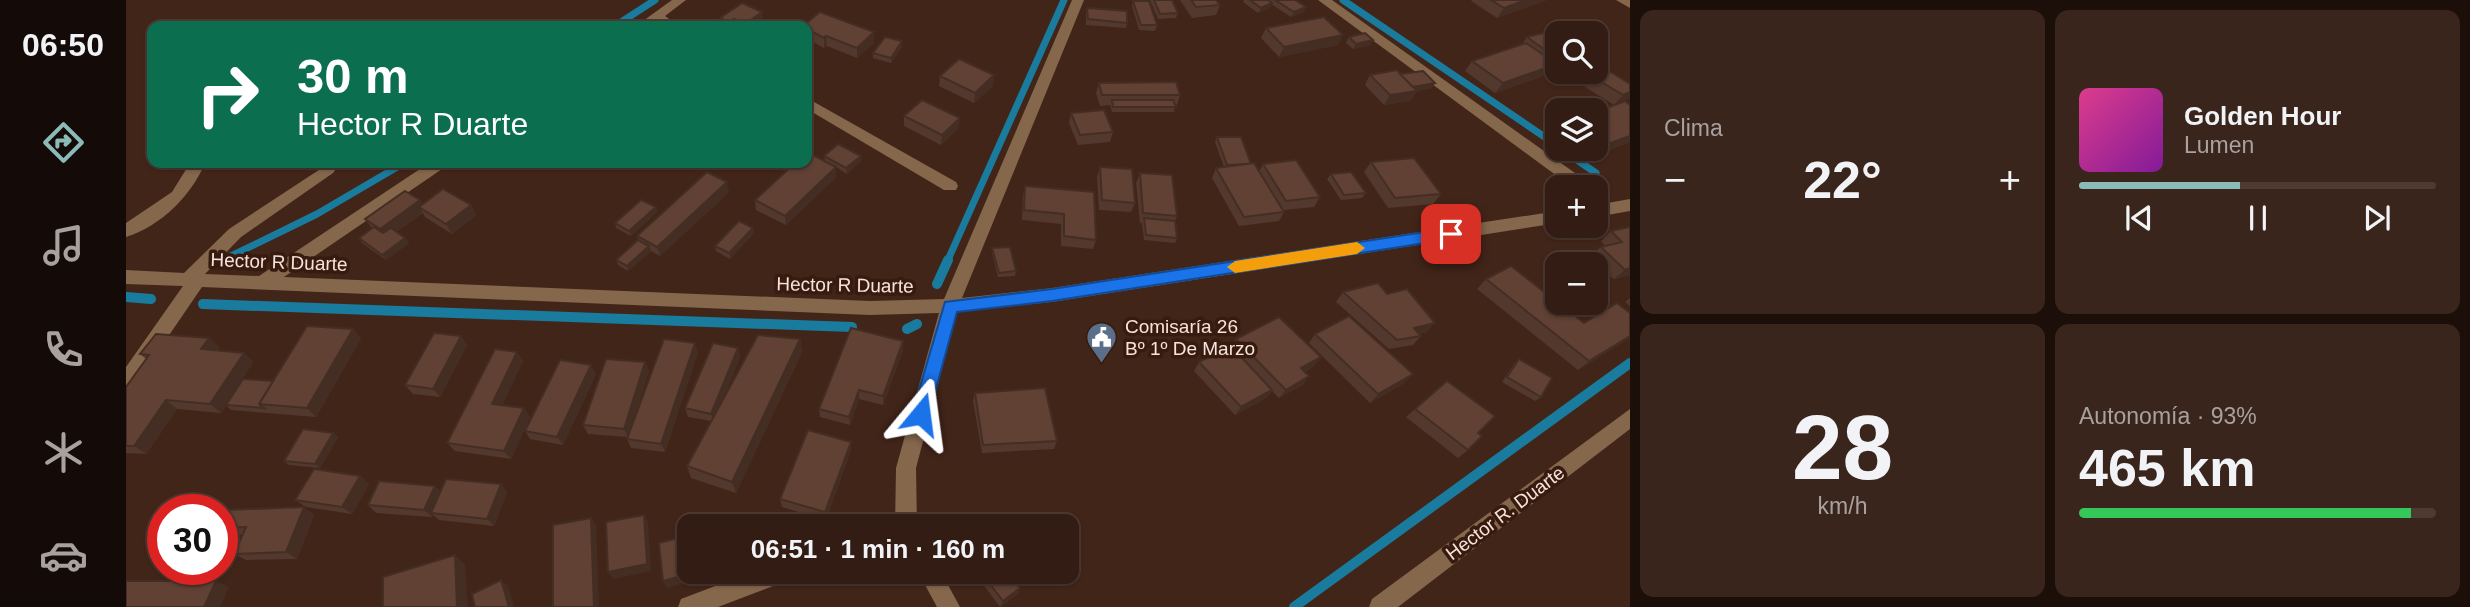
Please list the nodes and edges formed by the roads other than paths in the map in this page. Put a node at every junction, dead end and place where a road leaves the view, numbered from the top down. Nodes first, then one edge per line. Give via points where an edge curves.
1 (680, 0) edge
2 (1078, 0) edge
3 (1324, 0) edge
4 (656, 17) junction
5 (650, 21) edge
6 (664, 21) edge
7 (812, 106) edge
8 (195, 168) edge
9 (433, 168) edge
10 (328, 169) dead end
11 (1566, 175) edge
12 (950, 186) dead end
13 (1630, 205) edge
14 (1608, 209) edge
15 (1545, 219) edge
16 (126, 231) edge
17 (126, 277) edge
18 (193, 280) junction
19 (262, 282) junction
20 (950, 306) junction
21 (126, 382) edge
22 (1630, 418) edge
23 (904, 514) edge
24 (749, 584) edge
25 (936, 584) edge
26 (689, 607) edge
27 (949, 607) edge
28 (1380, 607) edge

1 - 4 street
2 - 20 street
3 - 11 street
4 - 5 street
4 - 6 street
7 - 12 street
8 - 16 street via 180,196
9 - 19 street
10 - 18 street via 235,233
13 - 14 street
15 - 20 street, Hector R Duarte via 1052,295
17 - 18 street, Hector R Duarte
18 - 19 street, Hector R Duarte
18 - 21 street
19 - 20 street, Hector R Duarte via 870,309
20 - 23 street via 906,468
22 - 28 street, Hector R. Duarte
24 - 26 street
25 - 27 street

